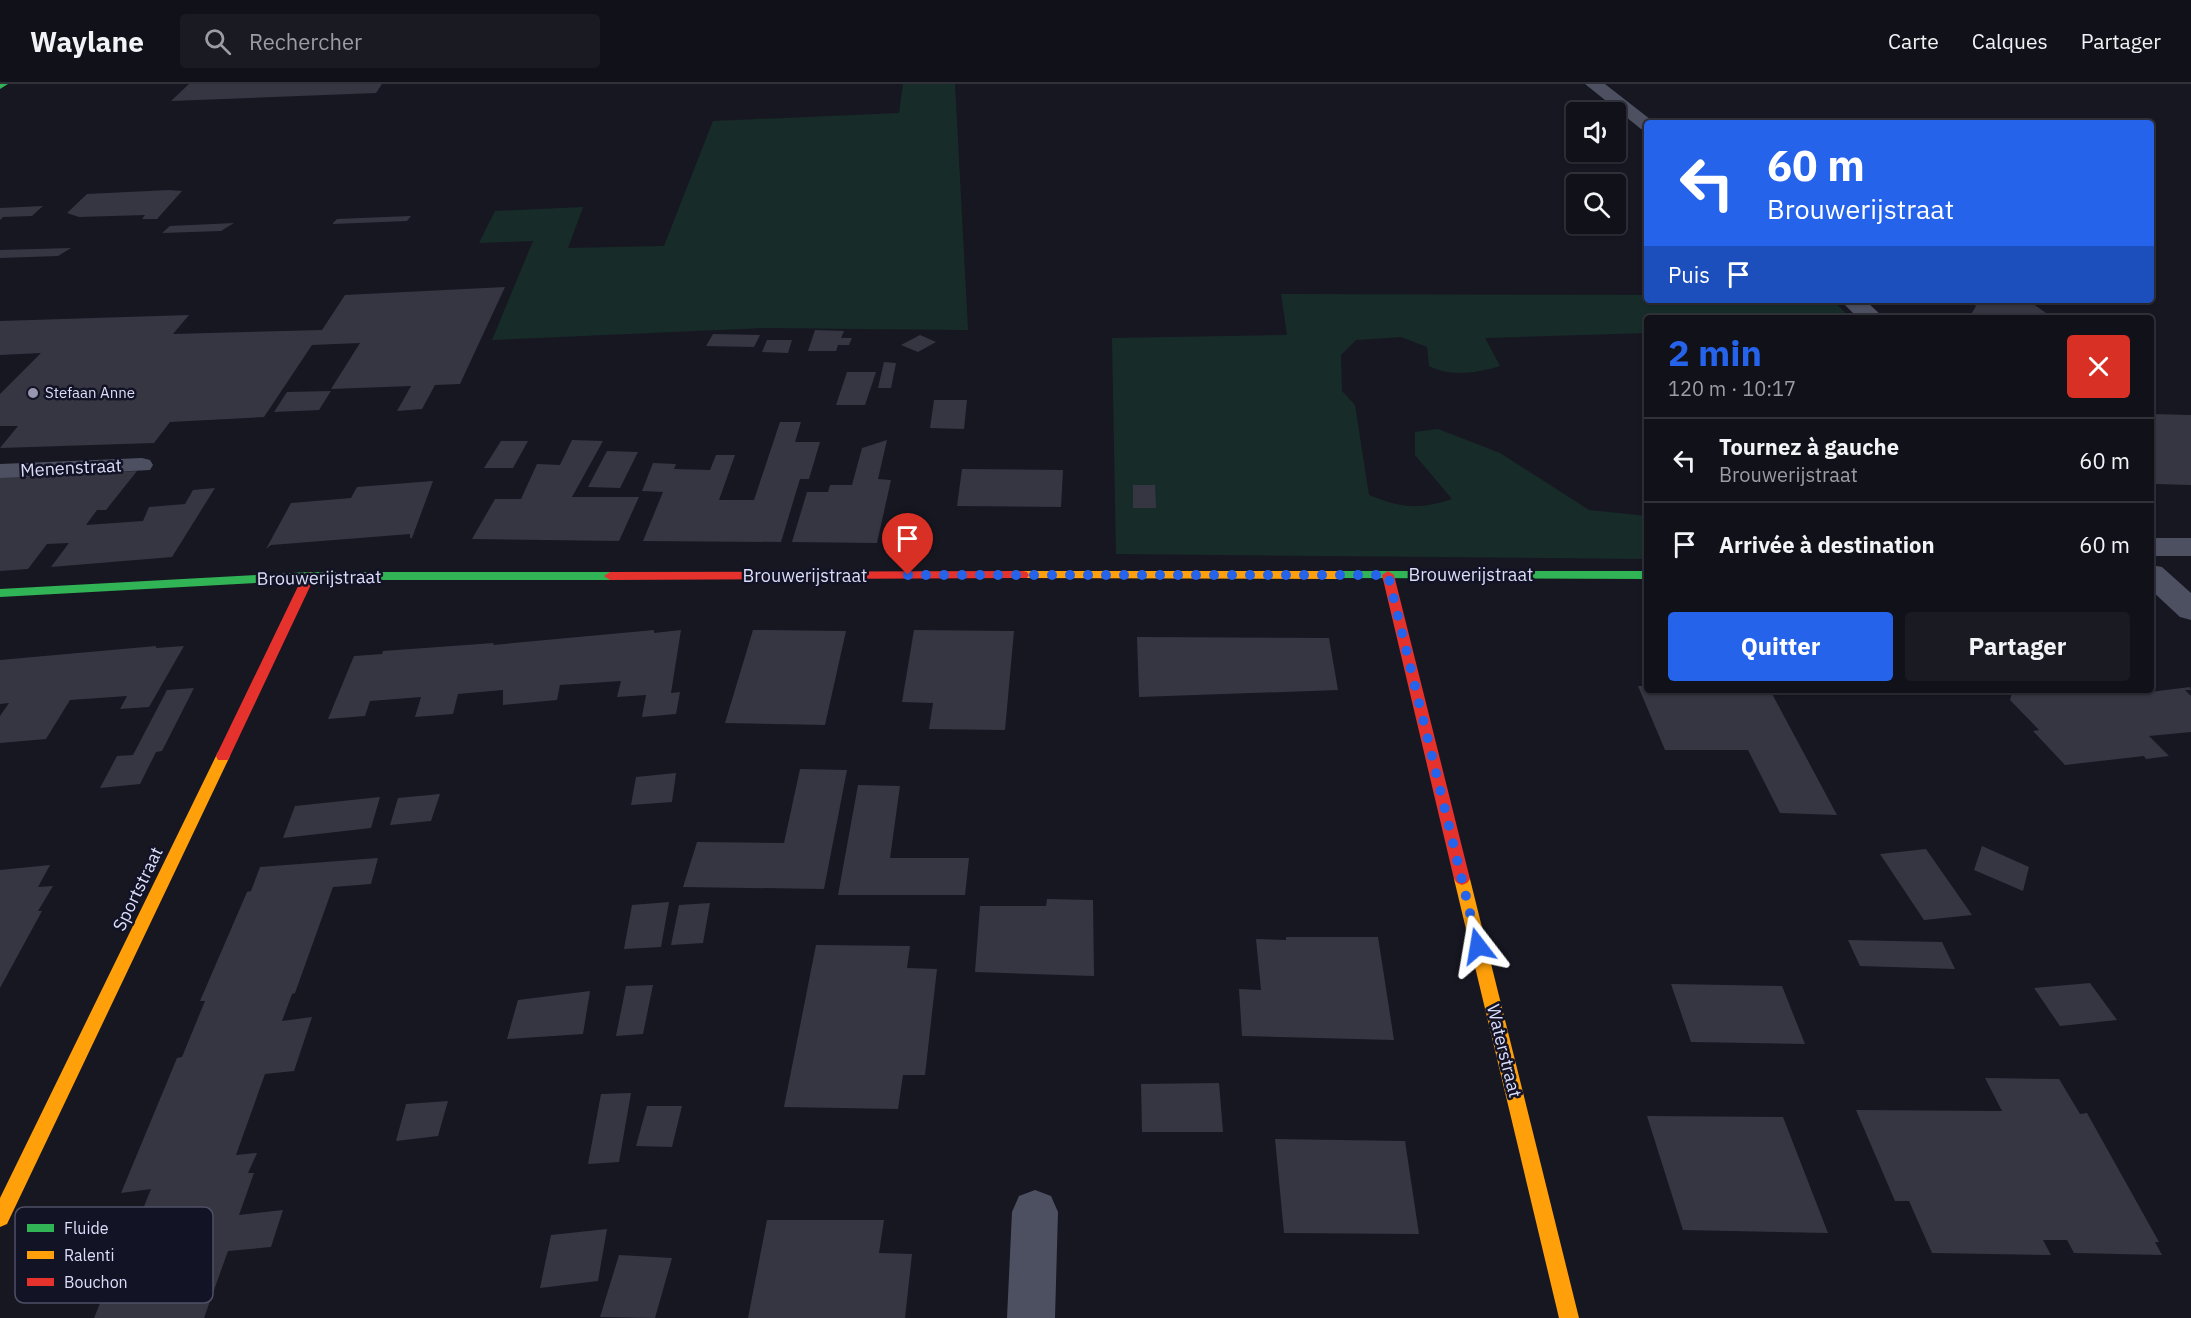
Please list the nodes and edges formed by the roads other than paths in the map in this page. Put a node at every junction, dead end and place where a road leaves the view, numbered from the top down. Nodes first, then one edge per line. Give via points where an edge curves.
1 (4, 84) edge
2 (1594, 84) edge
3 (0, 87) edge
4 (1644, 123) edge
5 (1854, 303) edge
6 (1868, 315) edge
7 (142, 465) dead end
8 (0, 471) edge
9 (2154, 547) edge
10 (2191, 547) edge
11 (1388, 575) junction
12 (1644, 575) edge
13 (309, 576) junction
14 (2154, 578) edge
15 (0, 593) edge
16 (2191, 610) edge
17 (1035, 1212) dead end
18 (0, 1218) edge
19 (1031, 1318) edge
20 (1569, 1318) edge

1 - 3 street
2 - 4 street
5 - 6 street
7 - 8 lane, Menenstraat
9 - 10 street
11 - 12 street, Brouwerijstraat
11 - 13 street, Brouwerijstraat
11 - 20 street, Waterstraat
13 - 15 street, Brouwerijstraat
13 - 18 street, Sportstraat
14 - 16 street
17 - 19 street

